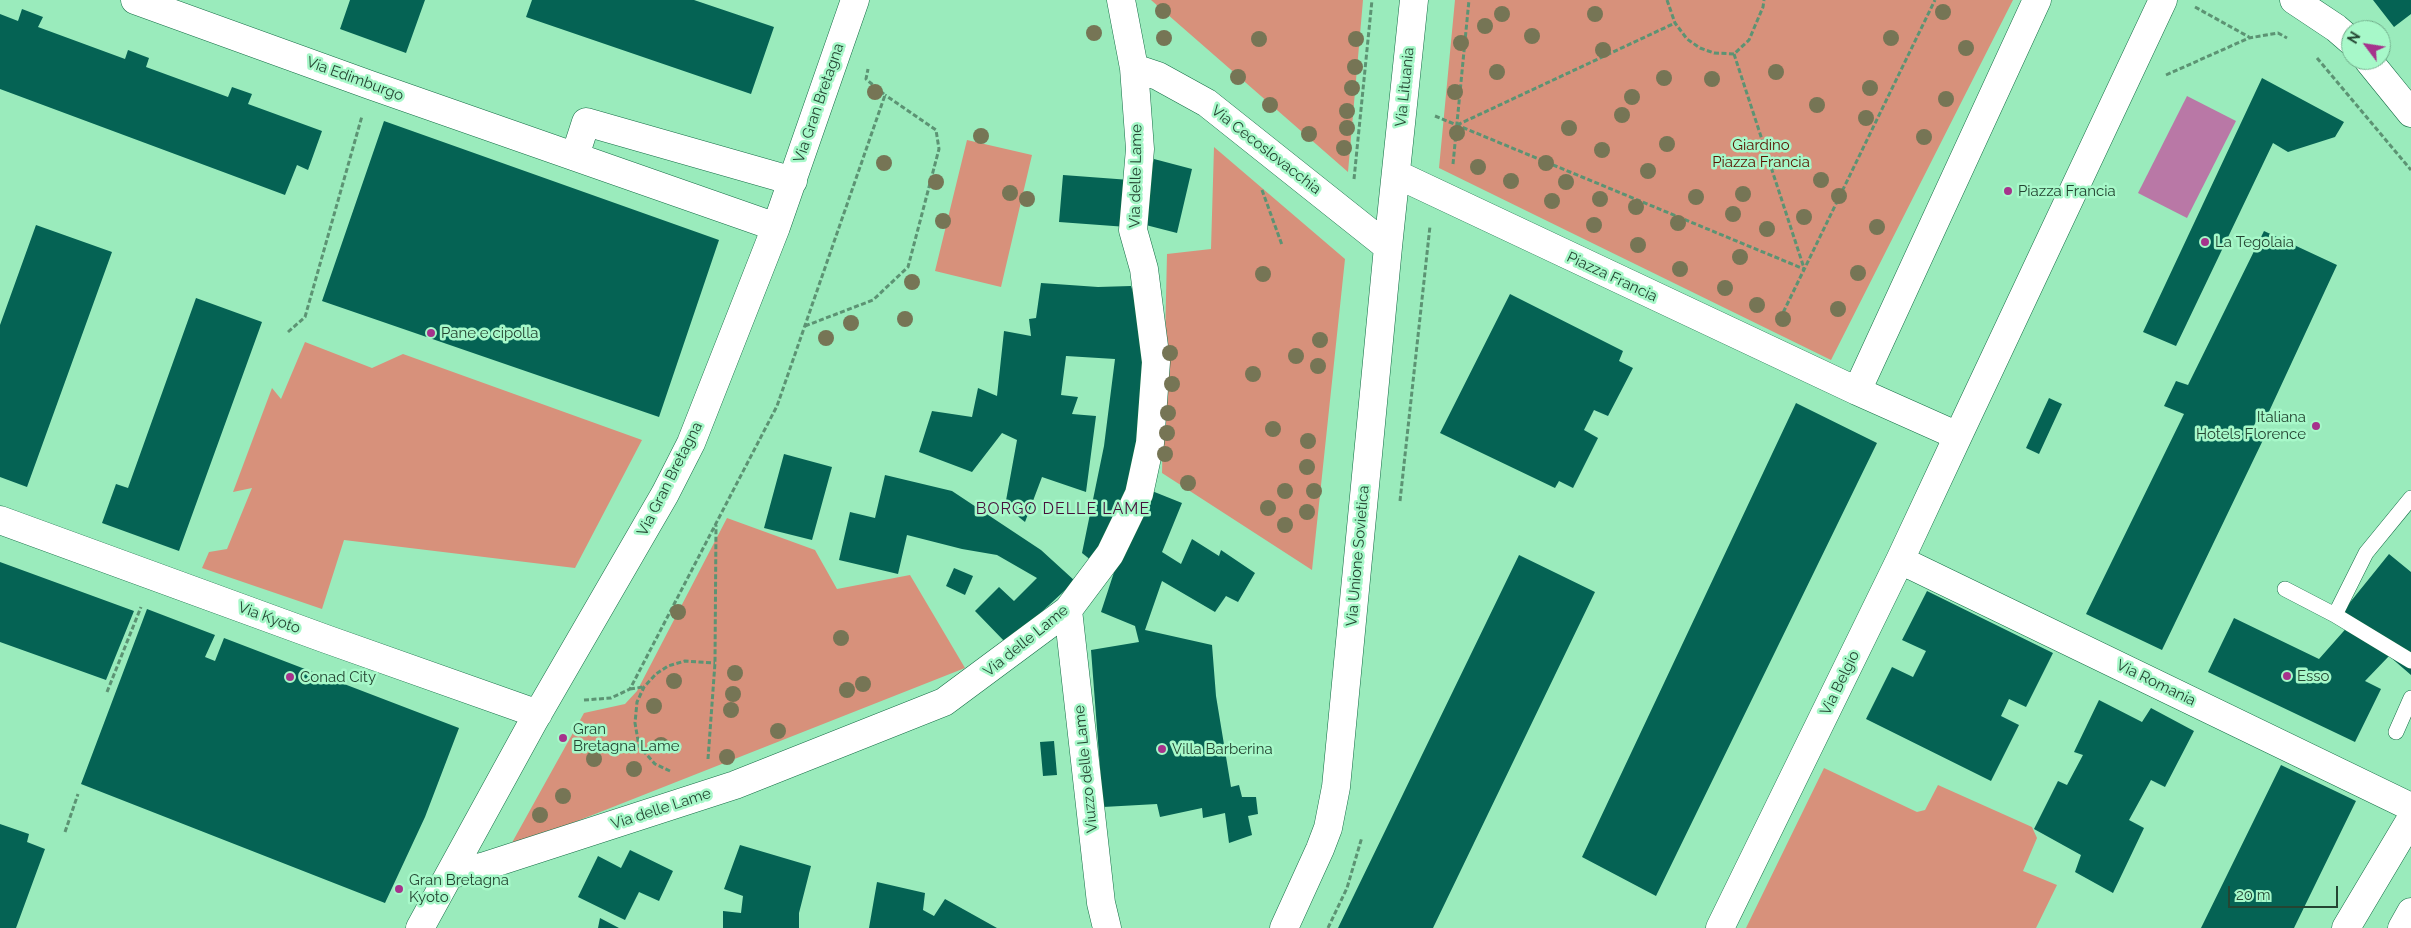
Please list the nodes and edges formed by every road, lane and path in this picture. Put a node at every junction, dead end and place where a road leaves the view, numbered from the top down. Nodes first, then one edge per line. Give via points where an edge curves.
1 (136, 0) edge
2 (855, 0) edge
3 (1121, 0) edge
4 (1372, 0) edge
5 (1414, 0) edge
6 (1469, 0) edge
7 (1667, 0) edge
8 (1764, 0) edge
9 (1935, 0) edge
10 (2037, 0) edge
11 (2164, 0) edge
12 (2294, 0) edge
13 (2191, 5) dead end
14 (1675, 23) junction
15 (2341, 32) edge
16 (2293, 42) dead end
17 (1734, 54) junction
18 (2314, 55) dead end
19 (1134, 68) junction
20 (2376, 70) edge
21 (370, 85) junction
22 (886, 95) dead end
23 (1404, 103) junction
24 (2411, 113) edge
25 (1457, 126) junction
26 (575, 156) junction
27 (1453, 165) dead end
28 (2411, 170) edge
29 (1396, 174) junction
30 (793, 181) junction
31 (1354, 181) dead end
32 (776, 226) junction
33 (1388, 247) junction
34 (1804, 269) junction
35 (1779, 320) dead end
36 (805, 326) dead end
37 (288, 332) dead end
38 (1857, 391) junction
39 (1958, 436) junction
40 (2411, 498) edge
41 (0, 520) edge
42 (716, 523) dead end
43 (1900, 560) junction
44 (152, 575) junction
45 (2285, 589) dead end
46 (1068, 610) junction
47 (2335, 615) junction
48 (2411, 661) edge
49 (715, 664) junction
50 (644, 687) junction
51 (630, 689) dead end
52 (107, 692) dead end
53 (2411, 698) edge
54 (538, 714) junction
55 (2396, 732) dead end
56 (676, 774) dead end
57 (78, 794) dead end
58 (706, 794) junction
59 (2411, 807) edge
60 (2411, 819) edge
61 (65, 832) dead end
62 (449, 875) junction
63 (2411, 912) edge
64 (420, 928) edge
65 (1107, 928) edge
66 (1284, 928) edge
67 (1720, 928) edge
68 (2346, 928) edge
69 (2402, 928) edge

1 - 21 street, Via Edimburgo
2 - 30 street, Via Gran Bretagna
3 - 19 street, Via delle Lame
4 - 31 path
5 - 23 street, Via Lituania
6 - 25 path
7 - 14 path
8 - 17 path via 1749,40
9 - 34 path
10 - 38 street
11 - 39 street
12 - 15 street
13 - 16 path via 2249,38 2278,33
14 - 17 path via 1700,48 1714,54
14 - 25 path
17 - 34 path
18 - 28 path
19 - 33 street, Via Cecoslovacchia via 1158,76 1207,103
19 - 46 street, Via delle Lame via 1140,149 1133,230 1144,269 1156,362 1150,443 1140,494 1110,554
20 - 24 street
21 - 26 street, Via Edimburgo
21 - 37 path via 305,317
22 - 36 path via 936,130 939,149 908,267 873,300
23 - 25 path
23 - 29 street, Via Lituania
25 - 27 path
25 - 34 path
26 - 30 street via 586,122
26 - 32 street, Via Edimburgo
29 - 33 street, Via Unione Sovietica
29 - 38 street, Piazza Francia
30 - 32 street, Via Gran Bretagna
32 - 54 street, Via Gran Bretagna via 691,443
33 - 66 street, Via Unione Sovietica via 1336,787 1328,828
34 - 35 path
38 - 39 street, Piazza Francia
39 - 43 street, Via Belgio
40 - 47 lane via 2366,553
41 - 44 street, Via Kyoto
42 - 49 path
43 - 59 street, Via Romania
43 - 67 street, Via Belgio
44 - 52 path
44 - 54 street, Via Kyoto
45 - 47 lane
46 - 58 street, Via delle Lame via 944,702
46 - 65 street, Viuzzo delle Lame via 1100,903
47 - 48 lane
49 - 50 path via 685,661 668,666
49 - 58 path
50 - 51 path
50 - 56 path via 636,709 638,746 655,764
53 - 55 lane
54 - 62 street, Via Gran Bretagna
57 - 61 path
58 - 62 street, Via delle Lame
60 - 68 street
62 - 64 street, Via Gran Bretagna
63 - 69 street

